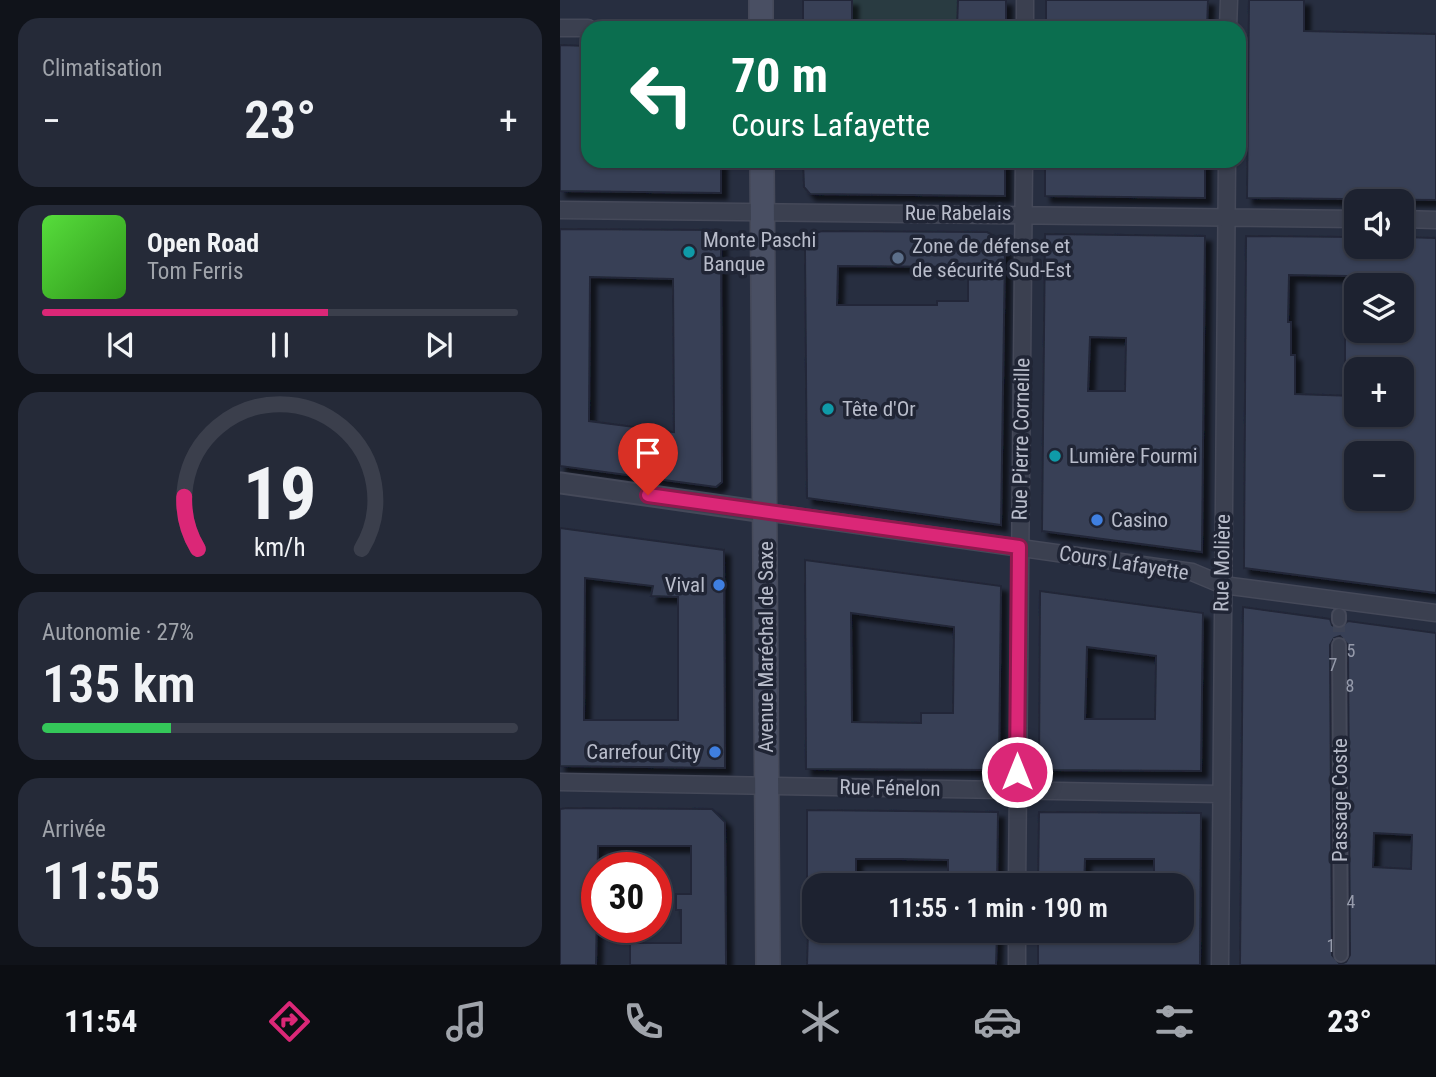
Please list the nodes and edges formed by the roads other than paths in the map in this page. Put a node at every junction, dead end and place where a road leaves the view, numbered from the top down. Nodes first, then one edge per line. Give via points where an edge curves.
1 (761, 0) edge
2 (1025, 0) edge
3 (1229, 0) edge
4 (761, 21) edge
5 (1025, 21) edge
6 (1228, 21) edge
7 (560, 28) edge
8 (581, 28) edge
9 (762, 168) edge
10 (1024, 168) edge
11 (1227, 168) edge
12 (560, 210) edge
13 (762, 212) junction
14 (1024, 213) junction
15 (1226, 216) junction
16 (1344, 219) edge
17 (1414, 219) edge
18 (1436, 220) edge
19 (560, 483) edge
20 (765, 512) junction
21 (1019, 547) junction
22 (1223, 585) junction
23 (1436, 613) edge
24 (1339, 645) tunnel mouth
25 (560, 782) edge
26 (767, 787) junction
27 (1017, 790) junction
28 (1220, 794) junction
29 (1017, 873) edge
30 (1017, 943) edge
31 (1341, 955) dead end
32 (768, 965) edge
33 (1017, 965) edge
34 (1220, 965) edge

1 - 4 main road
2 - 5 street
3 - 6 street
7 - 8 street
9 - 13 main road, Avenue Maréchal de Saxe
10 - 14 street, Rue Pierre Corneille
11 - 15 street, Rue Molière
12 - 13 street, Rue Rabelais
13 - 14 street, Rue Rabelais
13 - 20 main road, Avenue Maréchal de Saxe
14 - 15 street, Rue Rabelais
14 - 21 street, Rue Pierre Corneille
15 - 16 street, Rue Rabelais
15 - 22 street, Rue Molière
17 - 18 street
19 - 20 street, Cours Lafayette
20 - 21 street, Cours Lafayette
20 - 26 main road, Avenue Maréchal de Saxe
21 - 22 street, Cours Lafayette via 1192,572
21 - 27 street, Rue Pierre Corneille
22 - 23 street, Cours Lafayette
22 - 28 street, Rue Molière
24 - 31 street, Passage Coste
25 - 26 street, Rue Fénelon
26 - 27 street, Rue Fénelon
26 - 32 main road, Avenue Maréchal de Saxe
27 - 28 street, Rue Fénelon
27 - 29 street, Rue Pierre Corneille
28 - 34 street, Rue Molière
30 - 33 street

